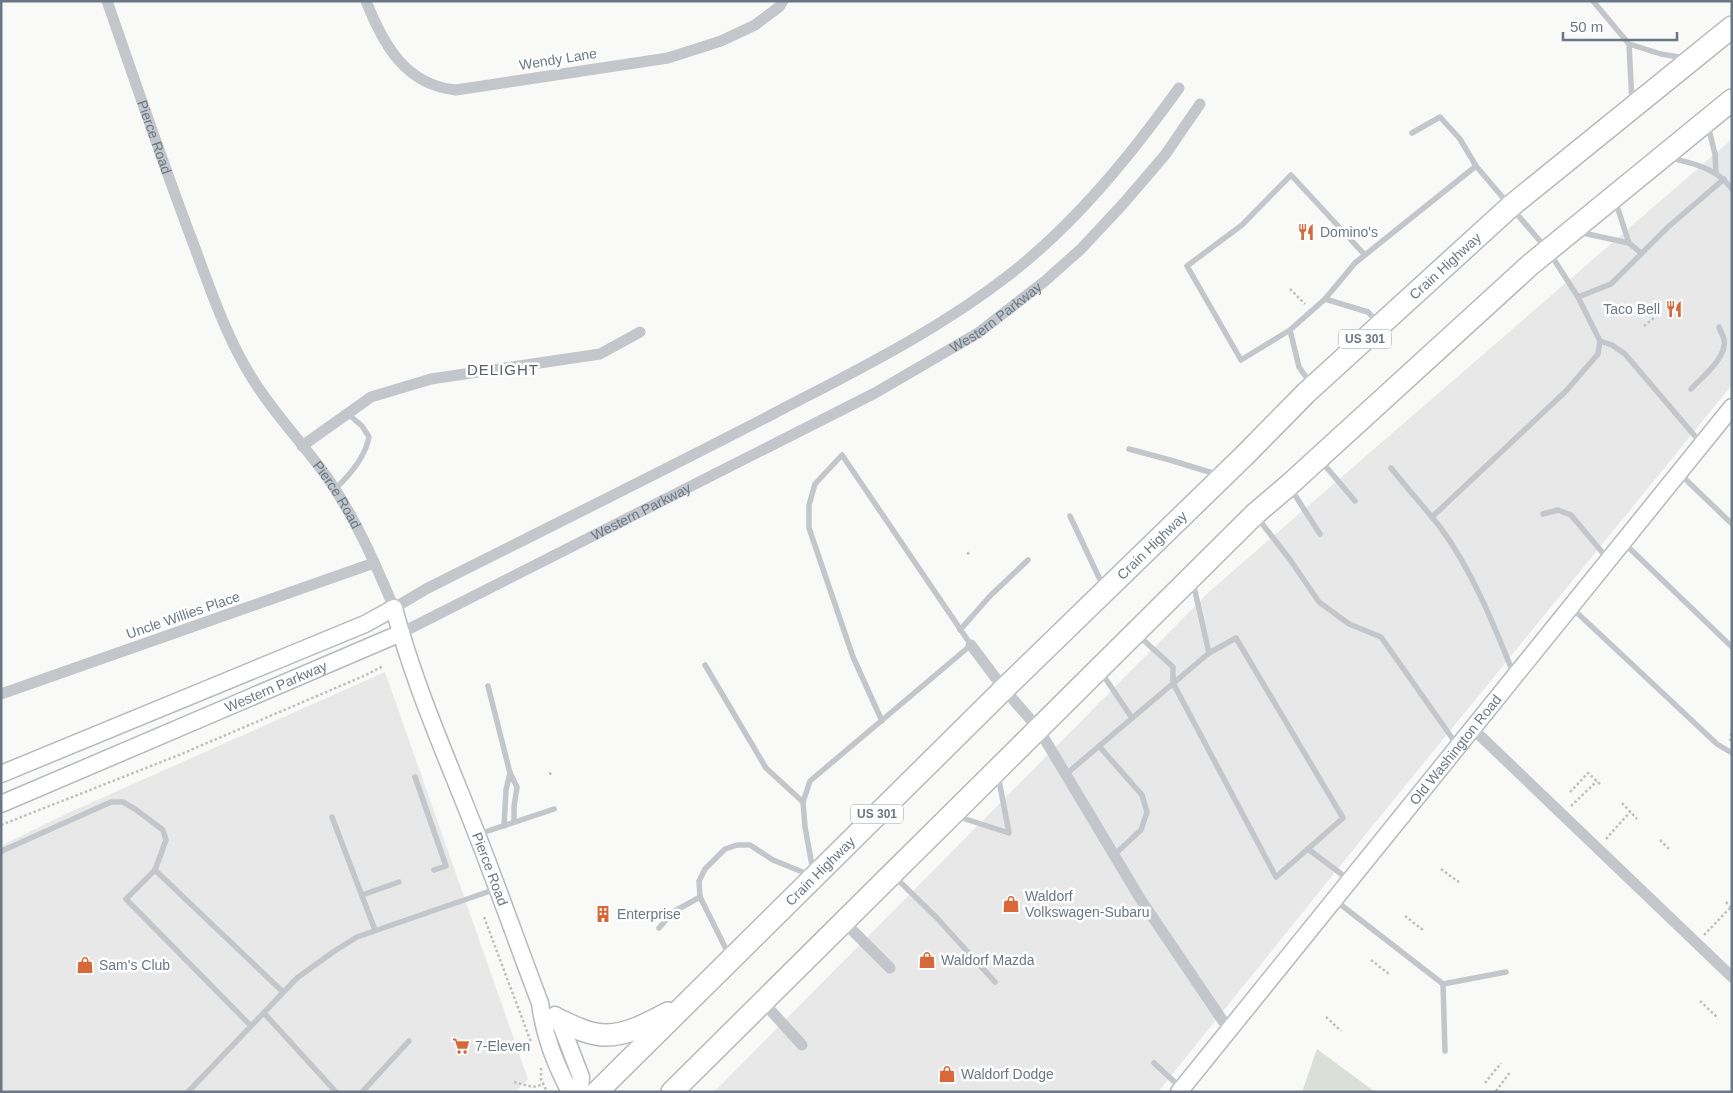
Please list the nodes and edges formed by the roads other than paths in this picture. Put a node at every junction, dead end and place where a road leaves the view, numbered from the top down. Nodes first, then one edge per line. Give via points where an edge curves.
1 (108, 1) edge
2 (366, 1) edge
3 (783, 1) edge
4 (1593, 1) edge
5 (1732, 26) edge
6 (1629, 44) junction
7 (1692, 59) junction
8 (1179, 88) dead end
9 (1732, 100) edge
10 (1200, 104) dead end
11 (1632, 107) junction
12 (1707, 120) junction
13 (1412, 133) dead end
14 (1664, 156) junction
15 (1476, 166) junction
16 (1716, 173) junction
17 (1724, 180) junction
18 (1732, 189) edge
19 (1614, 197) junction
20 (1511, 206) junction
21 (1572, 231) junction
22 (1629, 243) junction
23 (1548, 250) junction
24 (1641, 253) junction
25 (1364, 255) junction
26 (1578, 297) junction
27 (1325, 299) junction
28 (1380, 325) junction
29 (1719, 327) dead end
30 (1290, 330) junction
31 (640, 332) dead end
32 (1600, 342) junction
33 (1313, 386) junction
34 (1691, 389) dead end
35 (1732, 407) edge
36 (348, 414) junction
37 (1702, 444) junction
38 (302, 446) junction
39 (1129, 450) dead end
40 (1319, 458) junction
41 (1391, 468) dead end
42 (1678, 473) junction
43 (1223, 476) junction
44 (1289, 485) junction
45 (335, 489) junction
46 (1354, 502) dead end
47 (1255, 514) junction
48 (1543, 514) dead end
49 (1070, 516) dead end
50 (1432, 517) junction
51 (1732, 524) edge
52 (1320, 534) dead end
53 (1622, 542) junction
54 (1608, 559) junction
55 (1028, 560) dead end
56 (374, 563) junction
57 (1192, 575) junction
58 (1105, 590) junction
59 (1570, 606) junction
60 (394, 608) junction
61 (960, 630) junction
62 (1134, 632) junction
63 (401, 633) junction
64 (971, 645) junction
65 (1732, 647) edge
66 (1208, 653) junction
67 (705, 665) dead end
68 (1098, 668) junction
69 (1514, 676) junction
70 (1172, 683) junction
71 (488, 686) dead end
72 (1004, 689) junction
73 (1, 694) edge
74 (1132, 718) junction
75 (882, 721) junction
76 (1038, 728) junction
77 (1472, 728) junction
78 (1099, 746) junction
79 (1458, 746) junction
80 (1732, 753) edge
81 (997, 769) junction
82 (510, 773) junction
83 (1, 774) edge
84 (1065, 775) junction
85 (415, 776) dead end
86 (803, 802) junction
87 (1, 804) edge
88 (554, 809) dead end
89 (952, 814) junction
90 (332, 817) dead end
91 (514, 822) junction
92 (504, 826) junction
93 (477, 834) junction
94 (1308, 849) junction
95 (1, 852) edge
96 (1114, 855) junction
97 (155, 870) junction
98 (434, 870) dead end
99 (892, 874) junction
100 (814, 877) junction
101 (1349, 880) junction
102 (399, 882) dead end
103 (498, 888) junction
104 (362, 894) junction
105 (700, 897) junction
106 (1334, 900) junction
107 (844, 922) junction
108 (659, 928) dead end
109 (375, 930) junction
110 (731, 959) junction
111 (890, 968) dead end
112 (1506, 972) dead end
113 (1732, 977) edge
114 (995, 982) dead end
115 (1443, 984) junction
116 (283, 992) junction
117 (763, 1002) junction
118 (540, 1003) junction
119 (684, 1006) junction
120 (264, 1013) junction
121 (557, 1019) junction
122 (250, 1025) junction
123 (1229, 1030) junction
124 (409, 1042) dead end
125 (802, 1045) dead end
126 (1445, 1051) dead end
127 (1154, 1063) dead end
128 (1180, 1090) edge
129 (188, 1092) edge
130 (336, 1092) edge
131 (362, 1092) edge
132 (570, 1092) edge
133 (580, 1092) edge
134 (598, 1092) edge
135 (672, 1092) edge

1 - 38 street, Pierce Road via 219,311 246,369
2 - 3 street, Wendy Lane via 384,41 408,71 434,85 456,90 668,58 755,26
4 - 6 lane
5 - 7 highway, Crain Highway / US 301
6 - 7 lane
6 - 11 lane
7 - 11 highway, Crain Highway / US 301
8 - 60 street, Western Parkway via 1147,132 1056,235 1009,275 928,332
9 - 12 highway
10 - 63 street, Western Parkway via 1165,155 1081,248 1045,281 978,333 875,393
11 - 20 highway, Crain Highway / US 301
12 - 14 highway
12 - 16 lane
13 - 15 lane via 1440,117 1460,138
14 - 16 lane
14 - 19 highway
15 - 20 lane
15 - 25 lane
16 - 17 lane
17 - 18 lane
17 - 24 lane
19 - 21 highway
19 - 22 lane
20 - 23 lane
20 - 28 highway, Crain Highway / US 301
21 - 22 lane
21 - 23 highway
22 - 24 lane
23 - 26 lane
23 - 40 highway
24 - 26 lane via 1611,284
25 - 27 lane
25 - 30 lane via 1292,175 1242,225 1187,266 1241,360
26 - 32 lane
27 - 28 lane via 1368,312
27 - 30 lane
28 - 33 highway, Crain Highway / US 301
29 - 34 lane via 1725,340 1721,355
30 - 33 lane via 1299,367
31 - 36 street via 600,354 430,379 371,398
32 - 37 lane via 1625,354
32 - 50 lane via 1598,354 1566,391
33 - 43 highway, Crain Highway / US 301
35 - 37 main road, Old Washington Road
36 - 38 street
36 - 45 lane via 369,437 366,449 350,476
37 - 42 main road, Old Washington Road
38 - 45 street, Pierce Road
39 - 43 lane
40 - 44 highway
40 - 46 lane
41 - 50 lane
42 - 51 lane
42 - 53 main road, Old Washington Road
43 - 58 highway, Crain Highway / US 301
44 - 47 highway
44 - 52 lane
45 - 56 street, Pierce Road
47 - 57 highway
47 - 79 lane via 1319,602 1349,624 1381,637
48 - 54 lane via 1558,510 1571,515
49 - 58 lane
50 - 69 lane via 1466,569
53 - 54 main road, Old Washington Road
53 - 65 lane
54 - 59 main road, Old Washington Road
55 - 61 lane
56 - 60 street, Pierce Road
56 - 73 street, Uncle Willies Place
57 - 62 highway
57 - 66 lane
58 - 72 highway, Crain Highway / US 301
59 - 69 main road, Old Washington Road
59 - 80 lane via 1717,744
60 - 63 main road, Pierce Road
60 - 83 main road, Western Parkway via 365,624
61 - 64 lane
61 - 75 lane via 842,455 815,484 808,528 853,657
62 - 68 highway
62 - 70 lane via 1172,668
63 - 87 main road, Western Parkway
63 - 93 main road, Pierce Road
64 - 72 street
64 - 75 lane
66 - 70 lane
66 - 94 lane via 1236,638 1343,818
67 - 86 lane via 766,768
68 - 74 lane
68 - 76 highway
69 - 77 main road, Old Washington Road
70 - 74 lane
70 - 94 lane via 1276,878
71 - 82 lane
72 - 76 street
72 - 100 highway, Crain Highway / US 301
74 - 78 lane
75 - 86 lane via 810,781
76 - 81 highway
76 - 84 street
77 - 79 main road, Old Washington Road
77 - 113 street
78 - 84 lane
78 - 96 lane via 1142,795 1147,812 1141,830
79 - 101 main road, Old Washington Road
81 - 89 highway
81 - 89 lane via 1009,833
82 - 91 lane via 517,787
82 - 92 lane
84 - 96 street
85 - 98 lane via 446,866
86 - 100 lane
88 - 91 lane
89 - 99 highway
90 - 104 lane
91 - 92 lane
92 - 93 lane
93 - 103 main road, Pierce Road
94 - 101 lane
95 - 97 lane via 111,802 123,802 163,830 166,840
96 - 123 street
97 - 116 lane
97 - 122 lane via 126,899
99 - 107 highway
99 - 114 lane
100 - 105 lane via 773,860 750,845 737,845 725,849 705,869 699,882
100 - 110 highway, Crain Highway / US 301
101 - 106 main road, Old Washington Road
102 - 104 lane
103 - 109 lane
103 - 118 main road, Pierce Road
104 - 109 lane
105 - 108 lane via 673,912
105 - 110 lane
106 - 115 lane
106 - 123 main road, Old Washington Road
107 - 111 street
107 - 117 highway
109 - 116 lane via 358,936 333,952
110 - 119 highway, Crain Highway / US 301
112 - 115 lane
115 - 126 lane
116 - 120 lane
117 - 125 street
117 - 135 highway
118 - 121 main road, Pierce Road via 551,1009
118 - 132 main road, Pierce Road via 554,1062
119 - 121 highway via 640,1027 606,1035 587,1032
119 - 134 highway, Crain Highway / US 301
120 - 122 lane
120 - 130 lane
121 - 133 main road, Pierce Road via 581,1077
122 - 129 lane
123 - 128 main road, Old Washington Road
124 - 131 lane
127 - 128 lane

